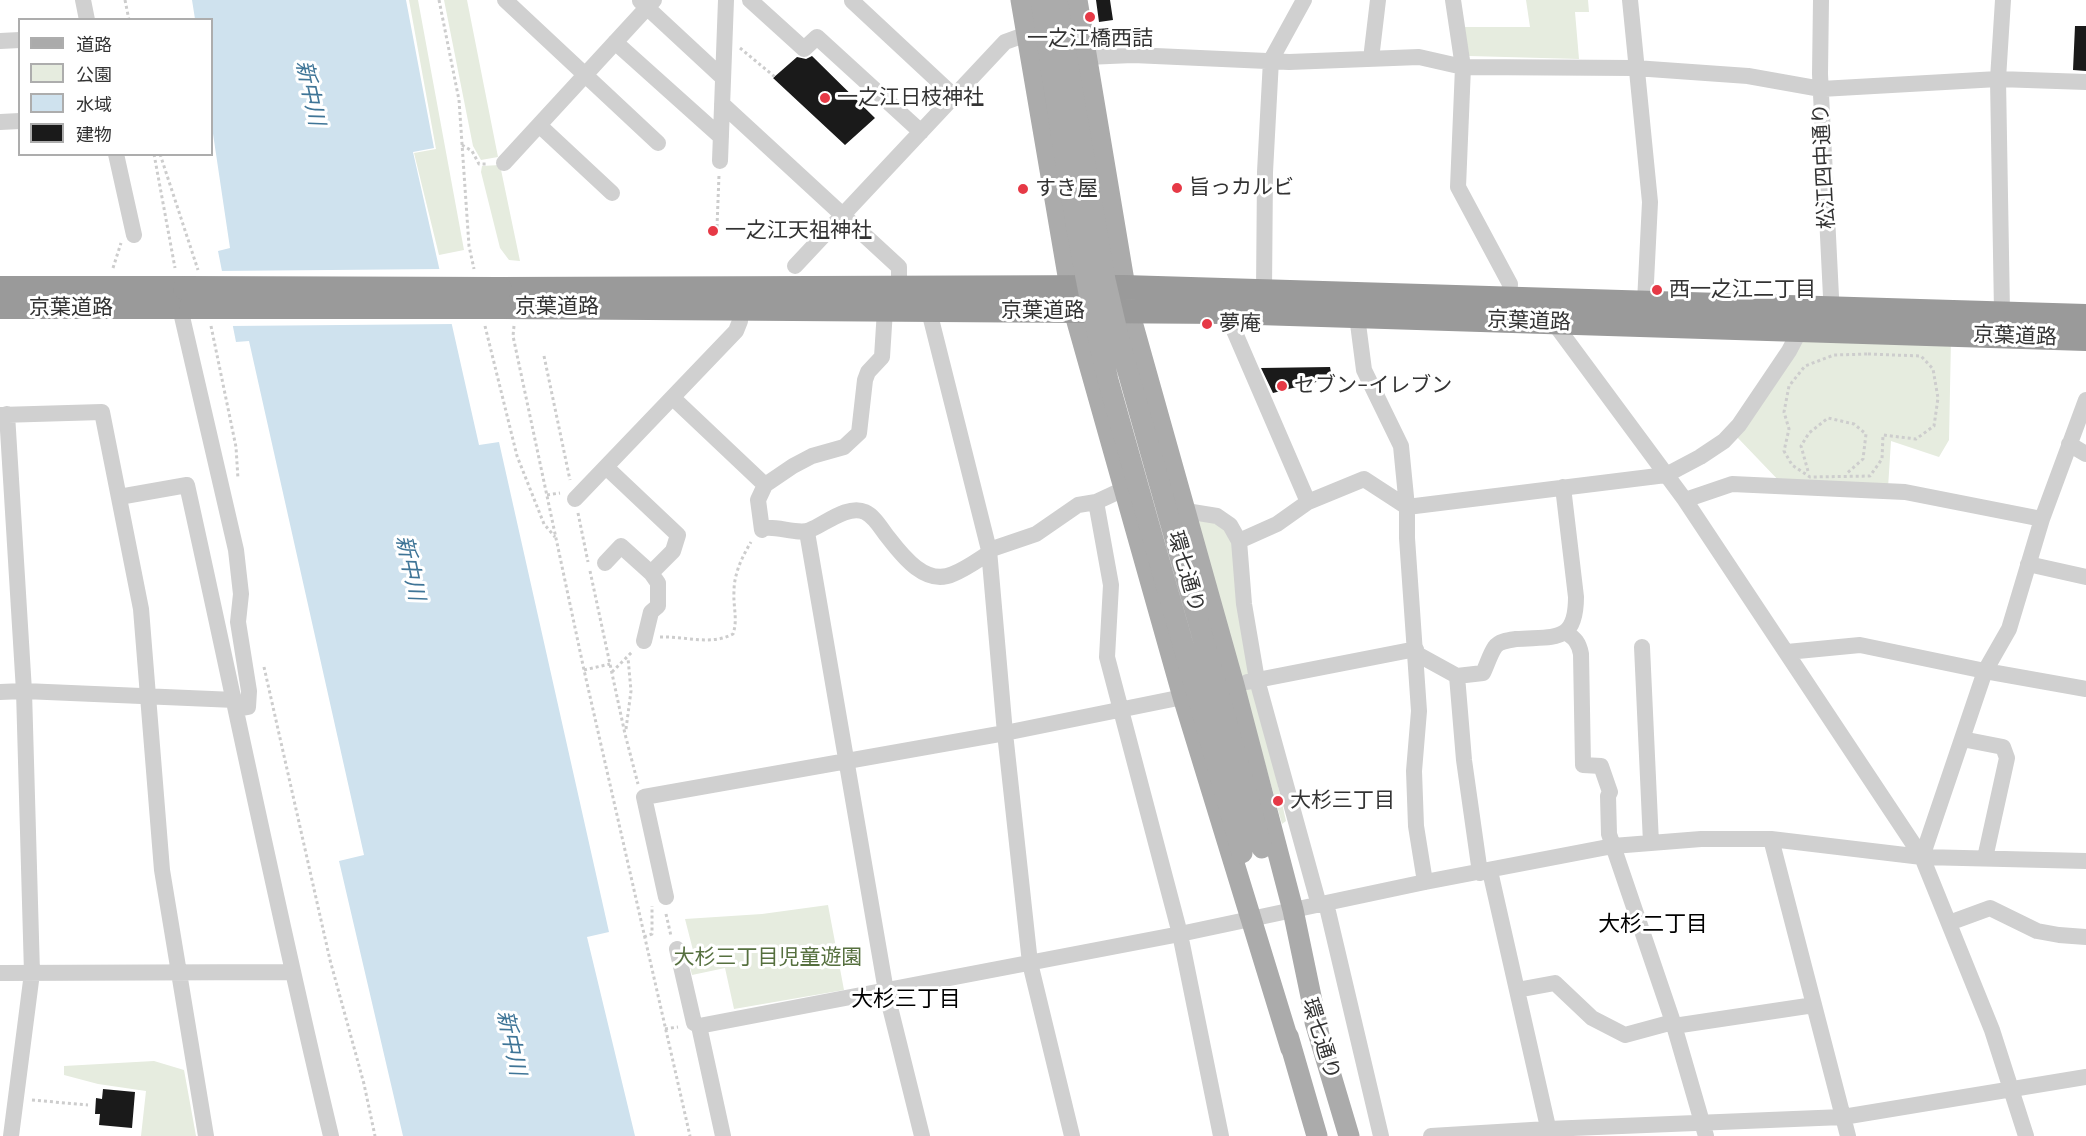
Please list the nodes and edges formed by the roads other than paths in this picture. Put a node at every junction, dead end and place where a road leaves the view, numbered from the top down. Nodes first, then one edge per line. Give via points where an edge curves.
1 (83, 0) edge
2 (505, 0) edge
3 (726, 0) edge
4 (750, 0) edge
5 (1021, 0) edge
6 (1041, 0) edge
7 (1057, 0) edge
8 (1077, 0) edge
9 (1304, 0) edge
10 (1378, 0) edge
11 (1453, 0) edge
12 (1630, 0) edge
13 (1821, 0) edge
14 (2003, 0) edge
15 (852, 1) edge
16 (647, 2) edge
17 (87, 18) edge
18 (1027, 34) junction
19 (18, 40) edge
20 (0, 41) edge
21 (615, 42) junction
22 (1086, 57) junction
23 (1371, 59) junction
24 (1271, 60) junction
25 (1463, 67) junction
26 (1635, 68) junction
27 (586, 74) junction
28 (723, 78) junction
29 (1998, 79) junction
30 (2086, 82) edge
31 (1821, 89) junction
32 (954, 96) junction
33 (722, 104) junction
34 (0, 122) edge
35 (18, 122) edge
36 (539, 125) junction
37 (921, 132) junction
38 (721, 137) junction
39 (658, 143) dead end
40 (116, 156) edge
41 (720, 161) road end
42 (504, 163) road end
43 (612, 193) dead end
44 (842, 215) junction
45 (134, 236) dead end
46 (795, 266) dead end
47 (899, 287) junction
48 (1069, 287) junction
49 (1124, 287) junction
50 (0, 288) edge
51 (1264, 291) junction
52 (190, 296) junction
53 (1509, 298) junction
54 (506, 301) junction
55 (1645, 302) junction
56 (0, 308) edge
57 (739, 309) junction
58 (885, 310) junction
59 (929, 311) junction
60 (1074, 311) junction
61 (1129, 311) junction
62 (1226, 312) junction
63 (2002, 312) junction
64 (1357, 316) junction
65 (2086, 316) edge
66 (1800, 318) junction
67 (1832, 319) junction
68 (1554, 323) junction
69 (2086, 339) edge
70 (673, 398) junction
71 (2086, 400) edge
72 (4, 415) edge
73 (2069, 444) junction
74 (2086, 454) edge
75 (606, 467) junction
76 (1666, 474) junction
77 (765, 485) junction
78 (1563, 487) junction
79 (1124, 489) junction
80 (119, 497) junction
81 (574, 499) road end
82 (1684, 500) junction
83 (1096, 502) junction
84 (1308, 502) junction
85 (1407, 507) junction
86 (1185, 511) junction
87 (2042, 519) junction
88 (807, 532) junction
89 (1239, 541) junction
90 (989, 552) junction
91 (605, 563) dead end
92 (2028, 564) junction
93 (651, 573) junction
94 (2086, 577) edge
95 (1566, 632) junction
96 (644, 641) road end
97 (1642, 647) dead end
98 (1416, 652) junction
99 (1787, 652) junction
100 (1985, 671) junction
101 (1457, 676) junction
102 (1257, 680) junction
103 (1234, 685) junction
104 (2086, 689) edge
105 (24, 690) junction
106 (0, 692) edge
107 (148, 695) junction
108 (1184, 697) junction
109 (236, 704) junction
110 (1122, 710) junction
111 (1005, 733) junction
112 (1962, 739) junction
113 (846, 761) junction
114 (1771, 839) junction
115 (1651, 843) junction
116 (1613, 846) junction
117 (1252, 850) junction
118 (1922, 857) junction
119 (1985, 858) junction
120 (2086, 861) edge
121 (1485, 872) junction
122 (1425, 882) junction
123 (659, 898) road end
124 (1323, 904) junction
125 (1271, 915) junction
126 (1949, 923) junction
127 (1180, 934) junction
128 (2086, 937) edge
129 (677, 949) dead end
130 (1030, 963) junction
131 (291, 972) junction
132 (0, 973) edge
133 (32, 973) junction
134 (178, 974) junction
135 (1517, 990) junction
136 (886, 991) junction
137 (1814, 1005) junction
138 (1673, 1024) junction
139 (699, 1026) junction
140 (2086, 1077) edge
141 (2011, 1088) junction
142 (1843, 1117) junction
143 (1704, 1130) edge
144 (1549, 1132) edge
145 (11, 1136) edge
146 (206, 1136) edge
147 (331, 1136) edge
148 (723, 1136) edge
149 (922, 1136) edge
150 (1072, 1136) edge
151 (1221, 1136) edge
152 (1317, 1136) edge
153 (1349, 1136) edge
154 (1381, 1136) edge
155 (1431, 1136) edge
156 (1848, 1136) edge
157 (2026, 1136) edge

1 - 17 street
2 - 27 street
3 - 28 street
4 - 37 street via 804,49 817,37
5 - 18 main road
6 - 117 main road, 環七通り, bridge via 1084,272 1103,360
7 - 117 main road, 環七通り, bridge via 1105,280
8 - 22 main road
9 - 24 street
10 - 23 street
11 - 25 street
12 - 26 street
13 - 31 street, 松江四中通り
14 - 29 street
15 - 32 street
16 - 21 street
16 - 28 street
18 - 32 street via 1005,42
18 - 48 main road
19 - 20 street
21 - 27 street
21 - 38 street
22 - 24 street
22 - 49 main road
23 - 24 street
23 - 25 street via 1419,57
24 - 51 street
25 - 26 street
25 - 53 street via 1458,187 1510,284
26 - 31 street via 1748,76
26 - 55 street via 1650,202
27 - 36 street
27 - 39 street
28 - 33 street
29 - 30 street
29 - 31 street
29 - 63 street
31 - 67 street, 松江四中通り
32 - 37 street
33 - 38 street
33 - 44 street
34 - 35 street
36 - 42 street
36 - 43 street
37 - 44 street
38 - 41 street
40 - 45 street
44 - 46 street
44 - 47 street via 899,267
47 - 48 highway, 京葉道路
47 - 54 highway, 京葉道路
48 - 49 highway, 京葉道路
48 - 60 main road
49 - 51 highway, 京葉道路
49 - 61 main road
50 - 52 highway, 京葉道路
51 - 53 highway, 京葉道路
52 - 54 highway, 京葉道路, bridge
52 - 56 highway, 京葉道路
52 - 109 street via 241,594 238,622 249,691 248,707
53 - 55 highway, 京葉道路
54 - 57 highway, 京葉道路
55 - 66 highway, 京葉道路
57 - 58 highway, 京葉道路
57 - 70 street via 736,331
58 - 59 highway, 京葉道路
58 - 77 street via 882,357 865,381 859,433 844,447 812,456
59 - 60 highway, 京葉道路
59 - 90 street
60 - 61 highway, 京葉道路
60 - 79 main road
61 - 62 highway, 京葉道路
61 - 86 main road
62 - 64 highway, 京葉道路
62 - 84 street
63 - 65 highway, 京葉道路
63 - 67 highway, 京葉道路
64 - 68 highway, 京葉道路
64 - 85 street via 1364,370 1401,446
66 - 67 highway, 京葉道路
66 - 68 highway, 京葉道路
66 - 76 street via 1789,351 1739,425 1724,441
67 - 69 highway, 京葉道路
68 - 76 street
70 - 75 street
70 - 77 street
71 - 73 street
72 - 80 street via 102,412
72 - 105 street
73 - 74 street
73 - 87 street
75 - 81 street
75 - 93 street via 678,535 673,551
76 - 78 street
76 - 82 street
77 - 88 street via 758,500 763,529
78 - 85 street
78 - 95 street via 1576,597 1576,615
79 - 83 street
79 - 108 main road
80 - 107 street via 141,609
80 - 109 street via 187,485
82 - 87 street via 1732,484 1894,491
82 - 99 street
83 - 90 street via 1078,505 1036,534
83 - 110 street via 1111,585 1107,657
84 - 85 street via 1364,479
84 - 89 street via 1277,524
85 - 98 street
86 - 89 street via 1217,516 1230,525
86 - 103 main road
87 - 92 street
88 - 90 street via 848,512 866,512 903,557 939,577 954,574
88 - 113 street
89 - 102 street via 1244,604
90 - 111 street
91 - 93 street via 621,546
92 - 94 street
92 - 100 street via 2009,629
93 - 96 street via 658,583 658,606 651,612
95 - 101 street via 1508,640 1495,647 1483,673
95 - 116 street via 1580,645 1583,765 1601,766 1610,792 1609,834
97 - 115 street
98 - 101 street
98 - 102 street
98 - 122 street via 1416,826
99 - 100 street via 1860,645
99 - 118 street
100 - 104 street
100 - 112 street
101 - 121 street via 1464,760
102 - 103 street
102 - 124 street
103 - 125 main road
105 - 106 street
105 - 107 street
105 - 133 street
107 - 109 street
107 - 134 street via 162,870
108 - 110 street
108 - 125 main road
109 - 131 street
110 - 111 street
110 - 127 street
111 - 113 street
111 - 130 street
112 - 118 street
112 - 119 street via 2003,747 2007,758
113 - 123 street via 644,798
113 - 136 street
114 - 115 street
114 - 118 street
114 - 137 street
115 - 116 street
116 - 121 street
116 - 138 street
117 - 125 main road, 環七通り
118 - 119 street
118 - 126 street
119 - 120 street
121 - 122 street
121 - 135 street
122 - 124 street
124 - 125 street
124 - 154 street
125 - 127 street
125 - 152 main road, 環七通り via 1291,1049
125 - 153 main road, 環七通り via 1319,1035
126 - 128 street via 1990,909 2037,931
126 - 141 street
127 - 130 street
127 - 151 street
129 - 139 street via 694,1023
130 - 136 street
130 - 150 street
131 - 134 street
131 - 147 street
132 - 133 street
133 - 134 street
133 - 145 street
134 - 146 street
135 - 138 street via 1555,983 1592,1018 1625,1035
135 - 144 street
136 - 139 street
136 - 149 street
137 - 138 street
137 - 142 street
138 - 143 street
139 - 148 street
140 - 141 street
141 - 142 street
141 - 157 street
142 - 143 street
142 - 156 street
143 - 144 street
144 - 155 street

